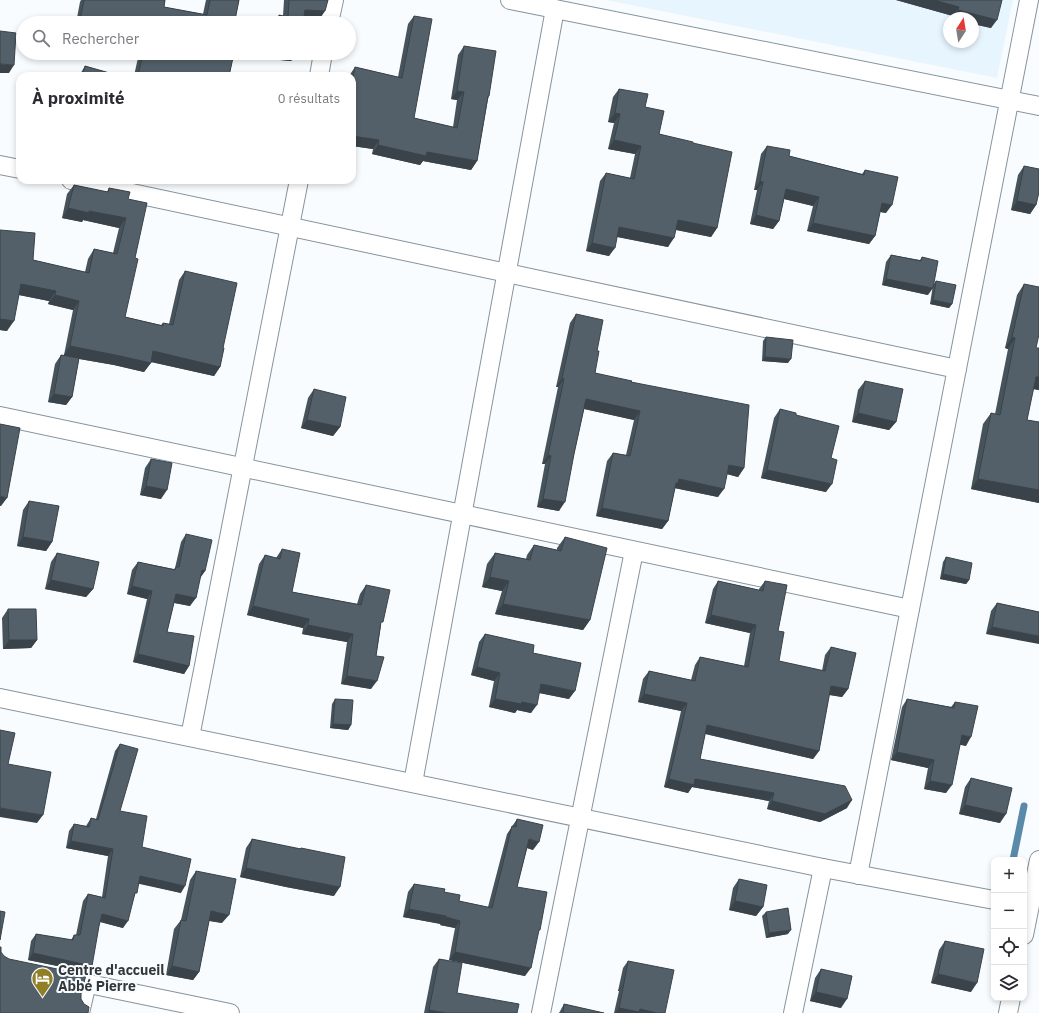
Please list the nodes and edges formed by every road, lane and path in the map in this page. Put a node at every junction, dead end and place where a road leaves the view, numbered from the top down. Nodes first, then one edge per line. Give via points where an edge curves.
1 (334, 0) edge
2 (510, 0) edge
3 (1029, 0) edge
4 (554, 9) junction
5 (331, 16) edge
6 (322, 60) edge
7 (320, 72) edge
8 (1010, 101) junction
9 (1039, 106) edge
10 (0, 165) edge
11 (16, 168) edge
12 (89, 184) edge
13 (298, 184) edge
14 (290, 227) junction
15 (506, 273) junction
16 (957, 370) junction
17 (0, 416) edge
18 (243, 468) junction
19 (462, 514) junction
20 (634, 551) junction
21 (910, 609) junction
22 (0, 698) edge
23 (190, 737) junction
24 (412, 783) junction
25 (580, 818) junction
26 (1039, 860) edge
27 (823, 868) junction
28 (858, 875) junction
29 (991, 899) edge
30 (1031, 907) edge
31 (1026, 929) edge
32 (43, 974) edge
33 (87, 983) junction
34 (1010, 1001) edge
35 (80, 1013) edge
36 (230, 1013) edge
37 (541, 1013) edge
38 (793, 1013) edge
39 (1008, 1013) edge

1 - 5 street
2 - 4 street
3 - 8 street
4 - 8 street
4 - 15 street
6 - 7 street
8 - 9 street
8 - 16 street
10 - 11 street
12 - 14 street
13 - 14 street
14 - 15 street
14 - 18 street
15 - 16 street
15 - 19 street
16 - 21 street
17 - 18 street
18 - 19 street
18 - 23 street
19 - 20 street
19 - 24 street
20 - 21 street
20 - 25 street
21 - 28 street
22 - 23 street
23 - 24 street
24 - 25 street
25 - 27 street
25 - 37 street
26 - 30 street
27 - 28 street
27 - 38 street
28 - 29 street
30 - 31 street
32 - 33 street
33 - 35 street
33 - 36 street
34 - 39 street

